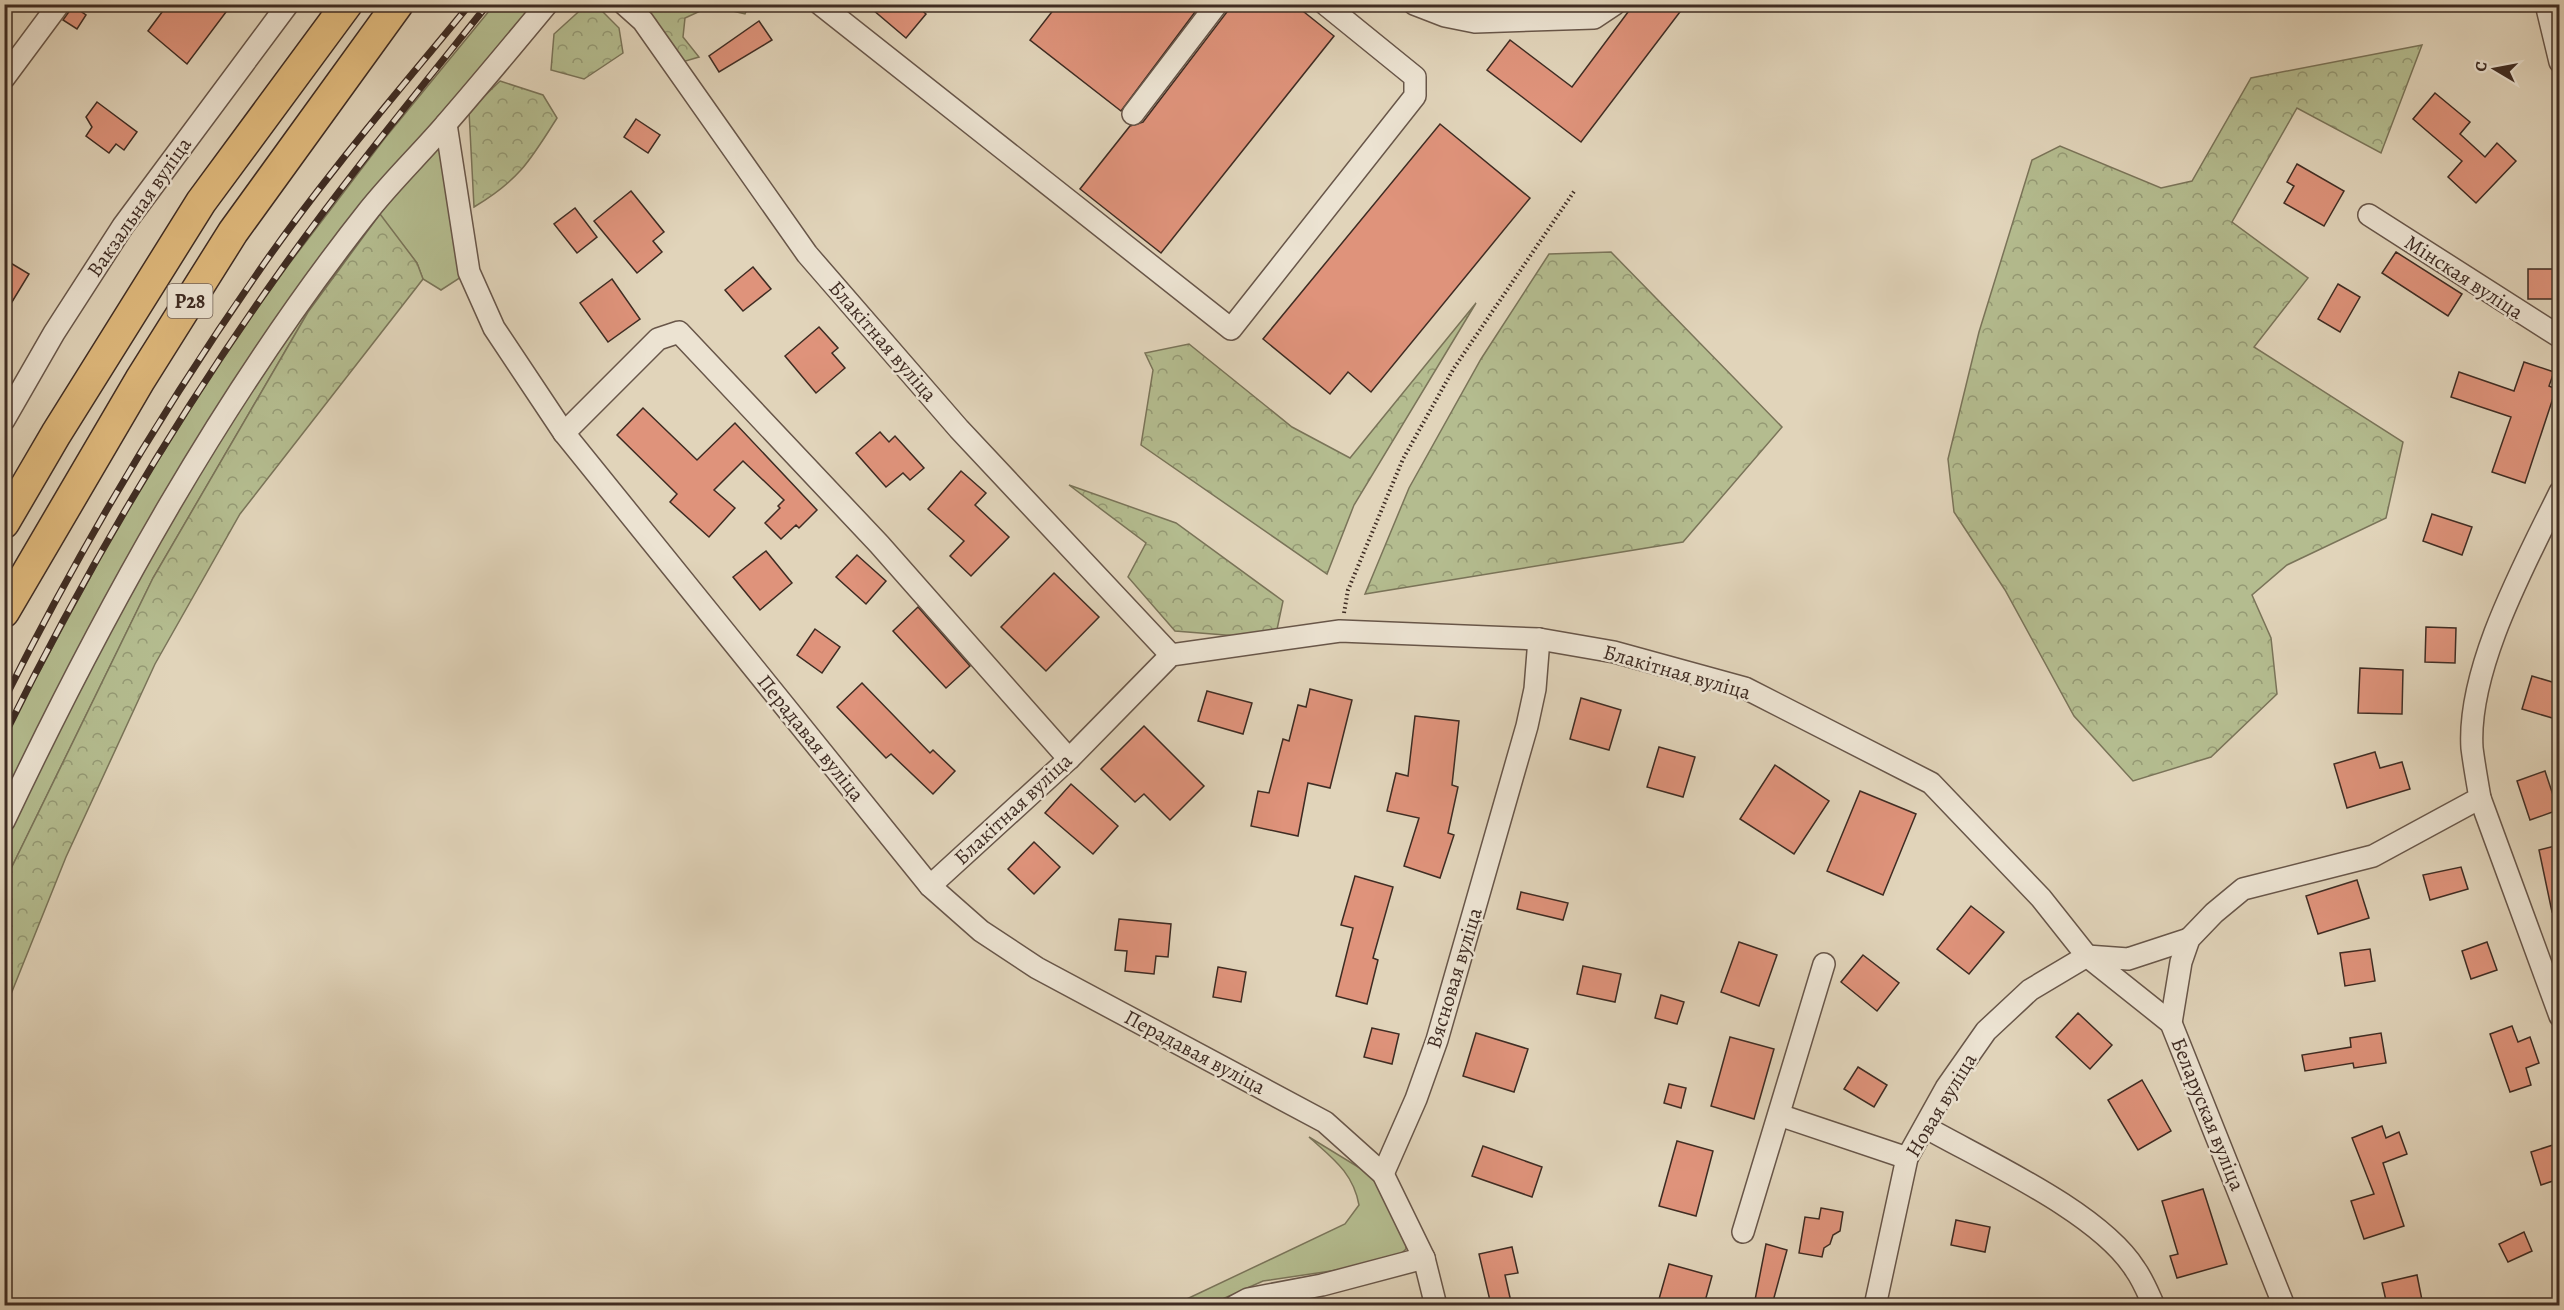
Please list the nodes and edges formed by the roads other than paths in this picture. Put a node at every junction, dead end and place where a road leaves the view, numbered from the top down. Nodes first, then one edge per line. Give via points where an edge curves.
1 (59, 4) edge
2 (288, 4) edge
3 (347, 4) edge
4 (398, 4) edge
5 (547, 4) edge
6 (624, 4) edge
7 (820, 4) edge
8 (1217, 4) edge
9 (1325, 4) edge
10 (1414, 4) edge
11 (1615, 4) edge
12 (2546, 4) edge
13 (2559, 62) edge
14 (4, 78) edge
15 (1133, 114) dead end
16 (446, 124) junction
17 (2369, 215) dead end
18 (2559, 337) edge
19 (4, 420) edge
20 (564, 433) junction
21 (2559, 492) edge
22 (4, 523) edge
23 (4, 612) edge
24 (1539, 639) junction
25 (1171, 655) junction
26 (1069, 759) junction
27 (2480, 798) junction
28 (4, 821) edge
29 (930, 886) junction
30 (2189, 939) junction
31 (2087, 956) junction
32 (1824, 964) dead end
33 (2559, 1016) edge
34 (2171, 1023) junction
35 (1779, 1114) junction
36 (1925, 1127) junction
37 (1907, 1158) junction
38 (1383, 1174) junction
39 (1743, 1232) dead end
40 (1424, 1258) junction
41 (1235, 1305) edge
42 (1436, 1305) edge
43 (1875, 1305) edge
44 (2154, 1305) edge
45 (2284, 1305) edge

1 - 14 street
2 - 19 street, Вакзальная вуліца via 123,226
3 - 22 highway, Р28 via 201,202
4 - 23 highway, Р28 via 233,232 140,380
5 - 16 street
6 - 25 street, Блакітная вуліца via 643,21 807,254 959,429
7 - 9 street via 1231,329 1415,96 1415,77
8 - 15 street
10 - 11 street via 1475,22 1594,18
12 - 13 street
16 - 20 street, Перадавая вуліца via 469,273 494,328
16 - 28 street via 370,209 235,400 97,638
17 - 18 street, Мінская вуліца
20 - 26 street via 658,339 679,332 879,544
20 - 29 street, Перадавая вуліца
21 - 27 street via 2488,652 2475,706 2472,746
24 - 25 street, Блакітная вуліца via 1340,631
24 - 31 street, Блакітная вуліца via 1614,652 1745,688 1930,783 2041,898
24 - 38 street, Вясновая вуліца via 1536,689 1463,954 1416,1099
25 - 26 street, Блакітная вуліца
26 - 29 street, Блакітная вуліца
27 - 30 street via 2373,856 2243,889
27 - 33 street
29 - 38 street, Перадавая вуліца via 981,931 1037,968 1325,1122
30 - 31 street via 2128,959
30 - 34 street via 2181,962
31 - 34 street, Беларуская вуліца
31 - 36 street, Новая вуліца via 2030,990 1986,1031 1946,1088
32 - 35 street
34 - 45 street, Беларуская вуліца
35 - 37 street
35 - 39 street
36 - 37 street, Новая вуліца
36 - 44 street via 2078,1213 2135,1268
37 - 43 street, Новая вуліца
38 - 40 street
40 - 41 street
40 - 42 street

